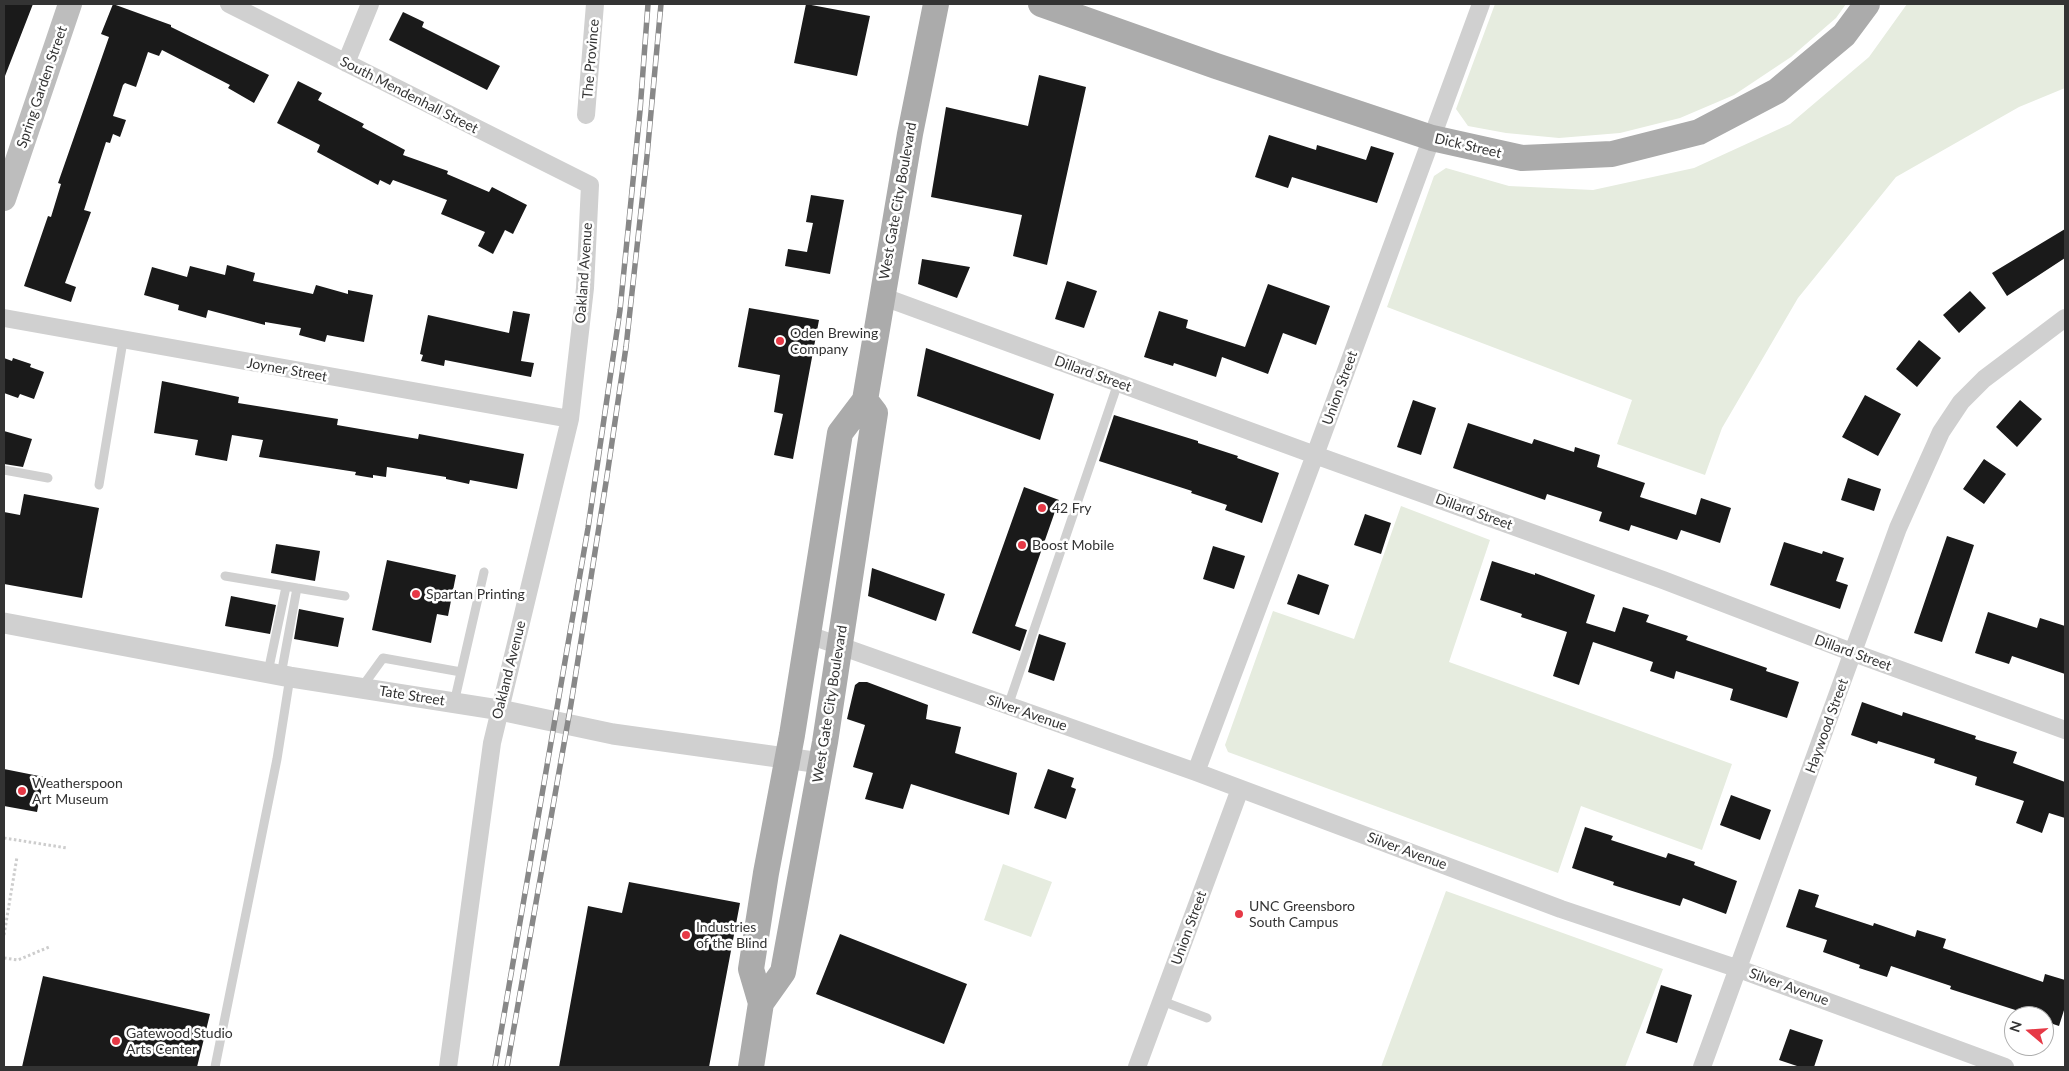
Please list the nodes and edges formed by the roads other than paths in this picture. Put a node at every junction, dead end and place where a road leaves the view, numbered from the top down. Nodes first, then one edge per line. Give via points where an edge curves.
1 (70, 4) edge
2 (229, 4) edge
3 (370, 4) edge
4 (595, 4) edge
5 (936, 4) edge
6 (1041, 4) edge
7 (1481, 4) edge
8 (1867, 4) edge
9 (346, 63) junction
10 (586, 115) dead end
11 (1432, 138) junction
12 (590, 185) joint
13 (4, 199) edge
14 (881, 296) junction
15 (4, 318) edge
16 (2065, 318) edge
17 (123, 341) junction
18 (1118, 383) junction
19 (865, 400) junction
20 (570, 419) junction
21 (1315, 455) junction
22 (4, 470) edge
23 (48, 478) dead end
24 (99, 485) dead end
25 (484, 572) dead end
26 (225, 576) dead end
27 (286, 587) junction
28 (297, 588) junction
29 (345, 596) dead end
30 (4, 623) edge
31 (809, 636) junction
32 (839, 647) junction
33 (1854, 654) junction
34 (461, 672) junction
35 (280, 675) junction
36 (367, 680) junction
37 (454, 703) junction
38 (1008, 706) junction
39 (500, 710) junction
40 (2065, 730) edge
41 (788, 757) junction
42 (821, 763) junction
43 (1196, 772) junction
44 (1240, 789) junction
45 (1739, 969) junction
46 (1162, 1001) junction
47 (761, 1003) junction
48 (1207, 1018) dead end
49 (215, 1067) edge
50 (448, 1067) edge
51 (751, 1067) edge
52 (1138, 1067) edge
53 (1702, 1067) edge
54 (2006, 1067) edge

1 - 13 main road, Spring Garden Street
2 - 9 street, South Mendenhall Street
3 - 9 street
4 - 10 street, The Province
5 - 14 main road, West Gate City Boulevard
6 - 11 main road, Dick Street
7 - 11 street, Union Street
8 - 11 main road, Dick Street via 1844,35 1777,91 1699,132 1612,154 1522,158
9 - 12 street, South Mendenhall Street
11 - 21 street, Union Street
12 - 20 street, Oakland Avenue via 585,288
14 - 18 street, Dillard Street
14 - 19 main road, West Gate City Boulevard
15 - 17 street, Joyner Street
16 - 33 street, Haywood Street via 1978,385 1961,402 1940,432 1898,528
17 - 20 street, Joyner Street
17 - 24 lane
18 - 21 street, Dillard Street
18 - 38 lane
19 - 31 main road, West Gate City Boulevard via 840,433
19 - 32 main road, West Gate City Boulevard via 875,413
20 - 39 street, Oakland Avenue
21 - 33 street, Dillard Street via 1663,580
21 - 43 street, Union Street
22 - 23 lane
25 - 34 lane
26 - 27 lane
27 - 28 lane
27 - 35 lane
28 - 29 lane
28 - 35 lane
30 - 35 street, Tate Street
31 - 32 street, Silver Avenue
31 - 41 main road, West Gate City Boulevard
32 - 38 street, Silver Avenue
32 - 42 main road, West Gate City Boulevard
33 - 40 street, Dillard Street
33 - 45 street, Haywood Street
34 - 36 lane via 383,658
34 - 37 lane
35 - 36 street, Tate Street
35 - 49 lane via 278,759
36 - 37 street, Tate Street
37 - 39 street, Tate Street
38 - 43 street, Silver Avenue
39 - 41 street, Tate Street via 613,734
39 - 50 street, Oakland Avenue via 492,743
41 - 42 street, Tate Street
41 - 47 main road, West Gate City Boulevard via 751,969
42 - 47 main road, West Gate City Boulevard via 783,972
43 - 44 street, Silver Avenue
44 - 45 street, Silver Avenue via 1562,908
44 - 46 street, Union Street
45 - 53 street, Haywood Street
45 - 54 street, Silver Avenue
46 - 48 lane
46 - 52 street, Union Street
47 - 51 main road, West Gate City Boulevard

